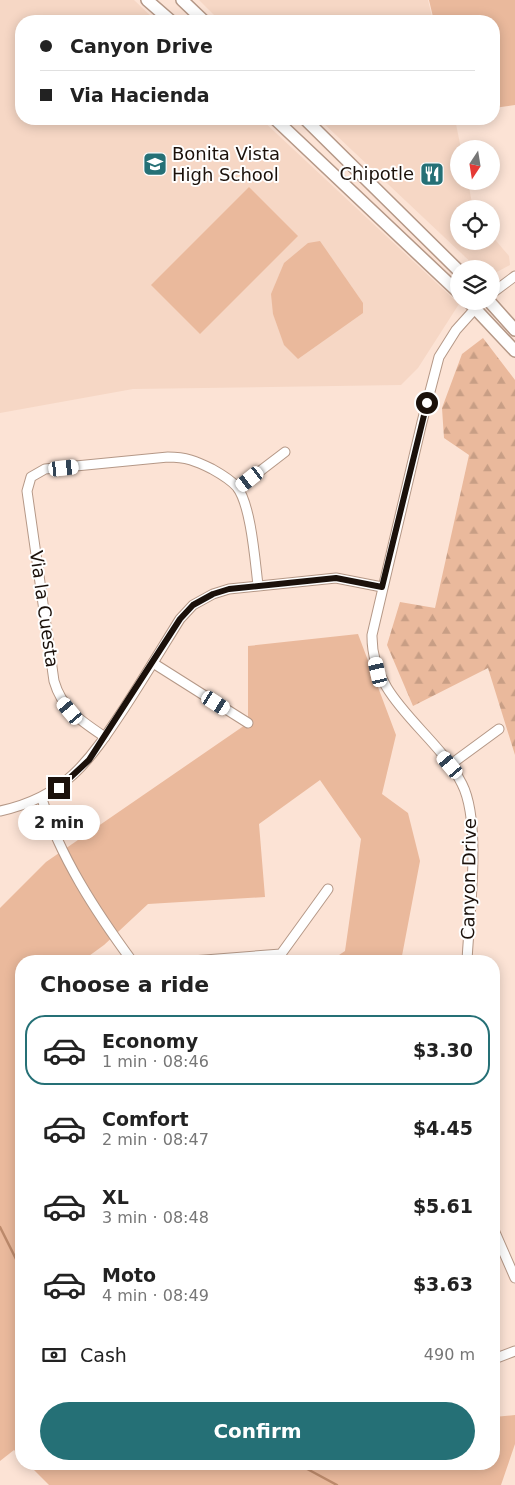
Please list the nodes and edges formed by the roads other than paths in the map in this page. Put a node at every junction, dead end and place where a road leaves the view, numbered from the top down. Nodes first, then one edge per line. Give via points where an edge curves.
1 (147, 0) edge
2 (182, 0) edge
3 (164, 15) edge
4 (198, 15) edge
5 (281, 125) edge
6 (311, 125) edge
7 (450, 262) edge
8 (515, 276) edge
9 (450, 284) edge
10 (500, 287) edge
11 (470, 310) edge
12 (481, 310) edge
13 (497, 310) edge
14 (515, 330) edge
15 (515, 352) edge
16 (285, 452) dead end
17 (238, 488) junction
18 (258, 585) junction
19 (382, 587) junction
20 (153, 662) junction
21 (248, 723) dead end
22 (499, 729) dead end
23 (105, 736) junction
24 (450, 765) junction
25 (42, 799) junction
26 (0, 812) edge
27 (328, 889) dead end
28 (127, 955) edge
29 (268, 955) edge
30 (467, 955) edge
31 (500, 1244) edge
32 (515, 1278) edge
33 (515, 1351) edge
34 (500, 1357) edge

1 - 3 main road
2 - 4 main road
5 - 9 main road
6 - 7 main road
8 - 10 street
11 - 19 street, Canyon Drive via 439,357
12 - 15 main road
13 - 14 main road
16 - 17 street
17 - 18 street via 251,534
17 - 23 street, Via la Cuesta via 223,475 184,457 45,469 31,477 27,492 58,697 70,711
18 - 19 street via 336,578
18 - 20 street via 229,589 193,605 180,619
19 - 24 street, Canyon Drive via 372,635 378,672 401,709
20 - 21 street
20 - 23 street
22 - 24 street
23 - 25 street via 75,775
24 - 30 street, Canyon Drive via 470,805 473,833
25 - 26 street
25 - 28 street via 66,858
27 - 29 street via 281,954
31 - 32 street
33 - 34 street

